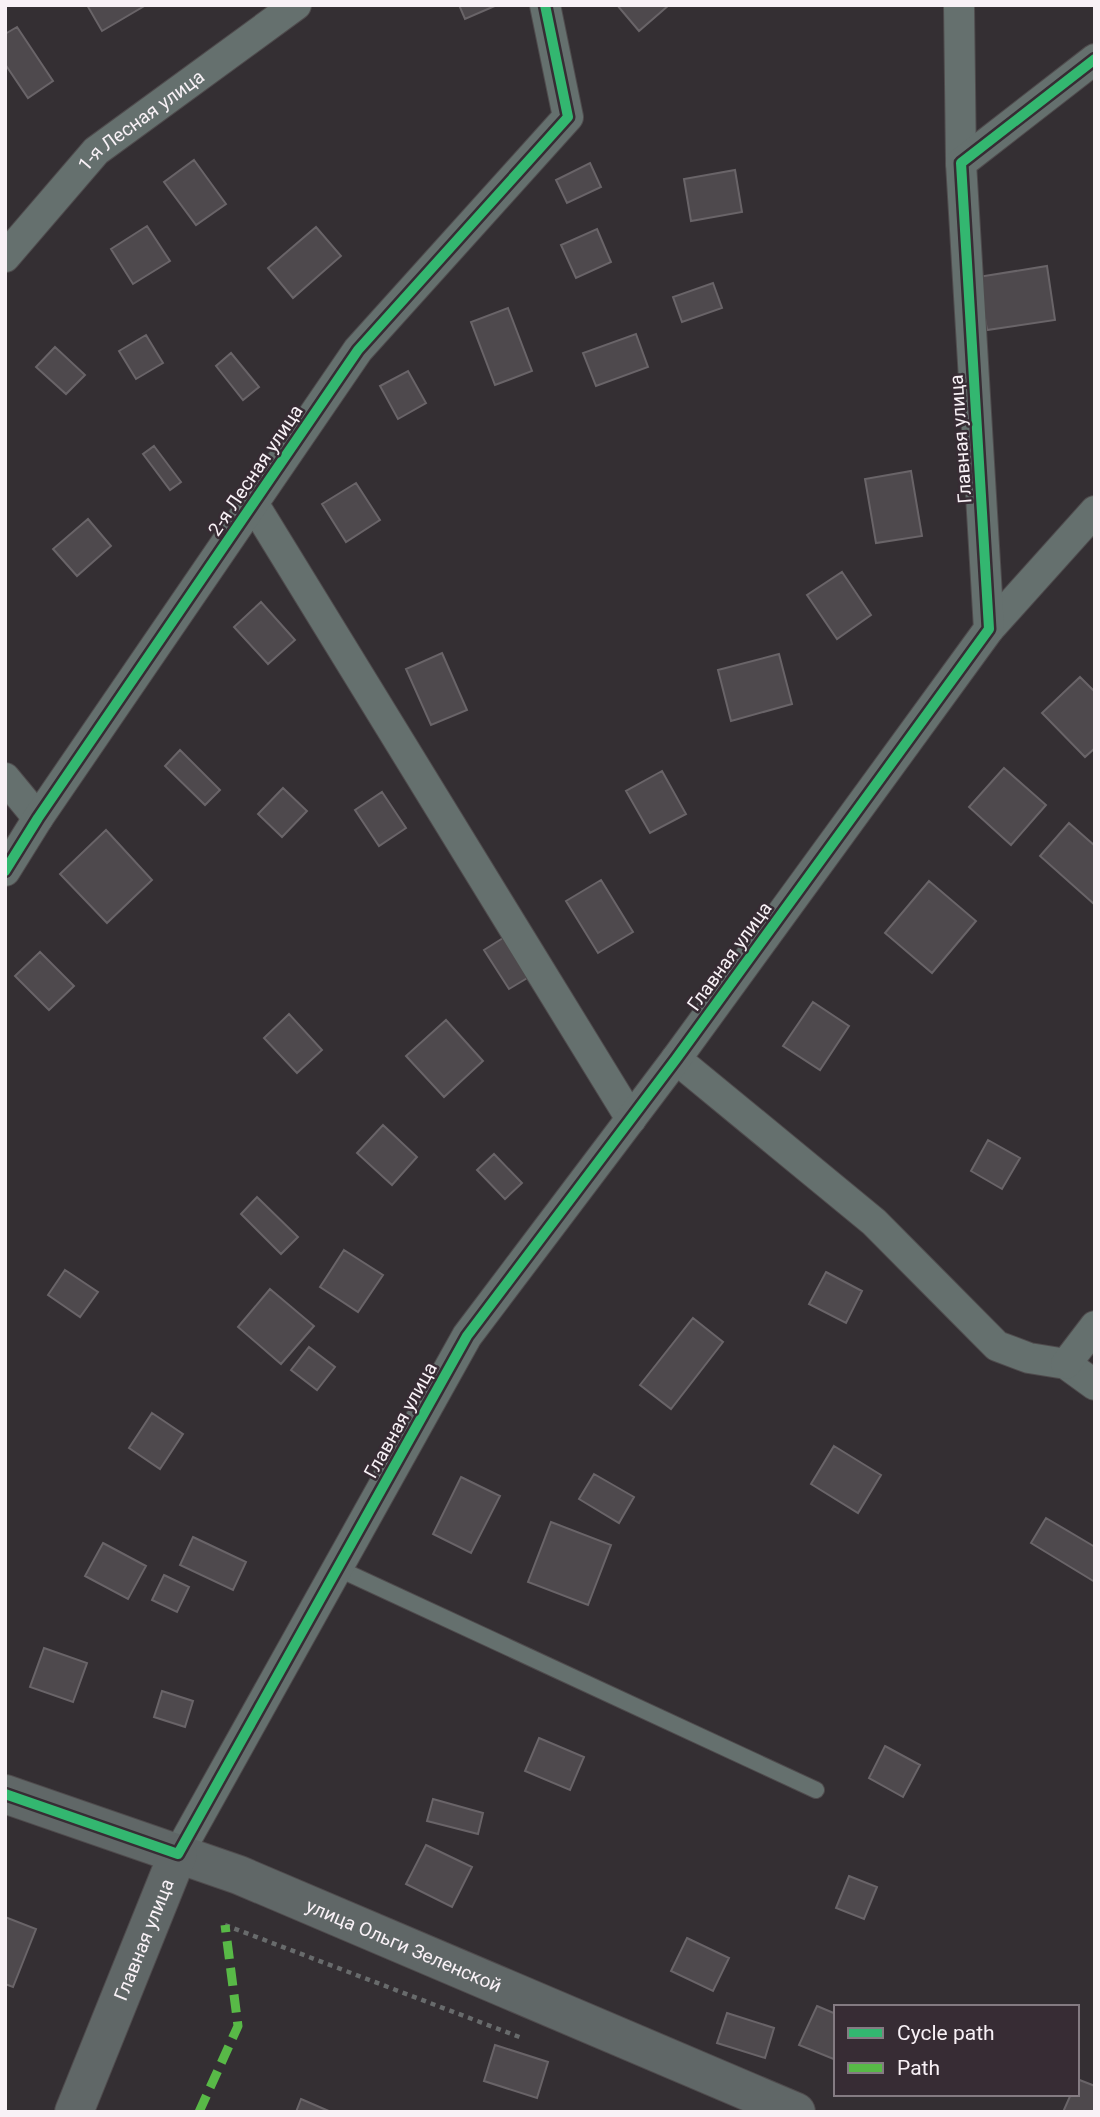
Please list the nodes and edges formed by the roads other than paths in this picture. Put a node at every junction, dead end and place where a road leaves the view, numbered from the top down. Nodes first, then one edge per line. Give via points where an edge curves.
1 (296, 5) edge
2 (545, 5) edge
3 (959, 5) edge
4 (1095, 60) edge
5 (961, 163) junction
6 (5, 257) edge
7 (253, 503) junction
8 (1095, 511) edge
9 (989, 629) junction
10 (5, 778) edge
11 (38, 818) junction
12 (5, 871) edge
13 (676, 1059) junction
14 (631, 1119) junction
15 (1095, 1326) edge
16 (1066, 1364) junction
17 (1095, 1385) edge
18 (337, 1568) junction
19 (816, 1790) dead end
20 (5, 1794) edge
21 (178, 1854) junction
22 (74, 2112) edge
23 (796, 2112) edge

1 - 6 street, 1-я Лесная улица via 96,151
2 - 7 street, 2-я Лесная улица via 568,117 358,350
3 - 5 street, Главная улица
4 - 5 street
5 - 9 street, Главная улица
7 - 11 street, 2-я Лесная улица
7 - 14 street
8 - 9 street
9 - 13 street, Главная улица
10 - 11 street
11 - 12 street, 2-я Лесная улица
13 - 14 street, Главная улица
13 - 16 street via 874,1222 997,1346 1029,1358
14 - 18 street, Главная улица via 467,1336
15 - 16 street
16 - 17 street
18 - 19 lane
18 - 21 street, Главная улица
20 - 21 main road, улица Ольги Зеленской
21 - 22 main road, Главная улица
21 - 23 main road, улица Ольги Зеленской via 239,1875

